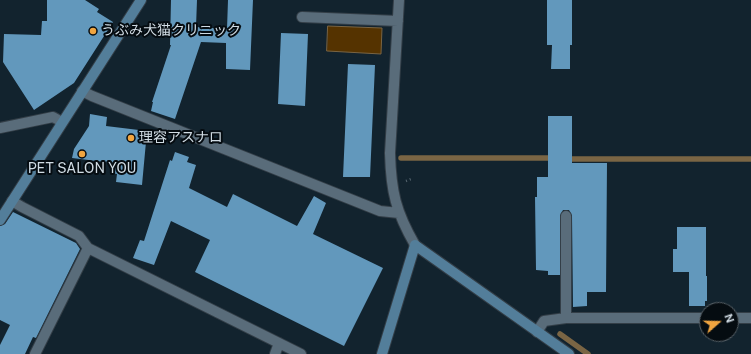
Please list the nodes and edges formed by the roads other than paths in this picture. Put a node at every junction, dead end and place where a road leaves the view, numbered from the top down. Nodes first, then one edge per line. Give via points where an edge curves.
1 (140, 0) edge
2 (399, 0) edge
3 (302, 17) dead end
4 (398, 21) junction
5 (82, 91) junction
6 (62, 122) junction
7 (0, 128) edge
8 (12, 201) junction
9 (399, 212) junction
10 (566, 216) dead end
11 (0, 218) edge
12 (414, 245) junction
13 (88, 248) junction
14 (566, 318) junction
15 (699, 318) edge
16 (739, 318) edge
17 (751, 318) edge
18 (537, 332) junction
19 (279, 343) junction
20 (35, 354) edge
21 (274, 354) edge
22 (301, 354) edge
23 (382, 354) edge
24 (569, 354) edge

1 - 5 street
2 - 4 street
3 - 4 street
4 - 9 street via 390,177
5 - 6 street
5 - 9 street via 380,212
6 - 7 street via 54,117
6 - 8 street
8 - 11 street
8 - 13 street via 79,236
9 - 12 street
10 - 14 street
12 - 18 street
12 - 23 street
13 - 19 street
13 - 20 street
14 - 15 street
14 - 18 street via 544,322
16 - 17 street
18 - 24 street
19 - 21 street
19 - 22 street

